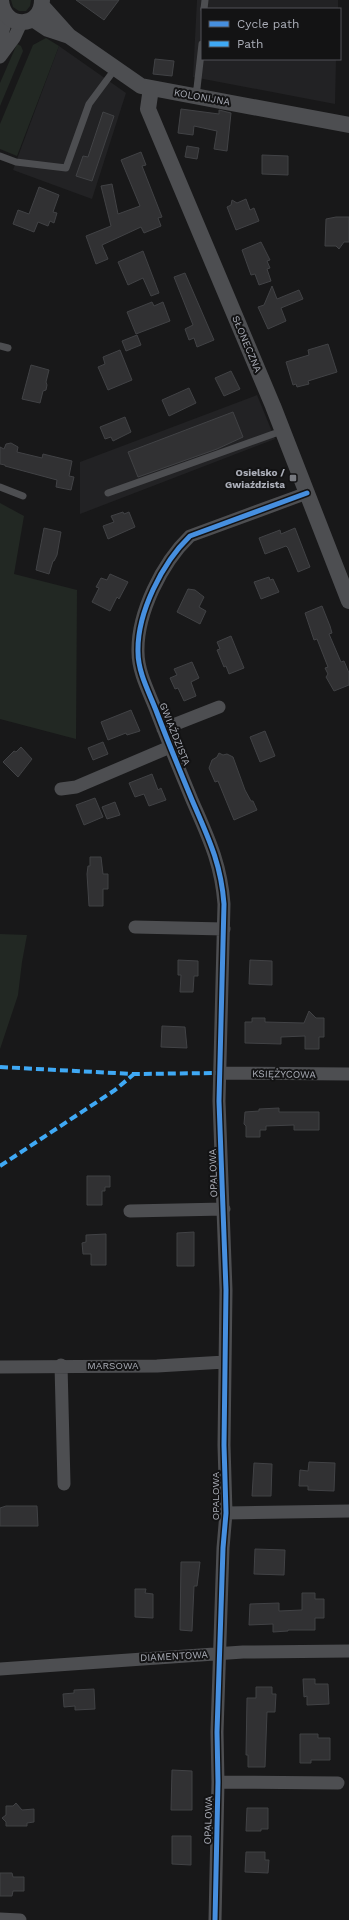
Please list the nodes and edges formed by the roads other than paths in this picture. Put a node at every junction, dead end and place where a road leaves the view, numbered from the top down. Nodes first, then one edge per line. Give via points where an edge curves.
1 (1, 0) edge
2 (29, 13) edge
3 (201, 53) edge
4 (0, 56) edge
5 (116, 69) junction
6 (151, 88) junction
7 (194, 95) junction
8 (349, 124) edge
9 (0, 156) edge
10 (0, 346) edge
11 (8, 348) dead end
12 (282, 429) junction
13 (0, 487) edge
14 (108, 493) dead end
15 (307, 493) junction
16 (23, 496) dead end
17 (349, 601) edge
18 (219, 708) dead end
19 (163, 729) junction
20 (170, 747) junction
21 (61, 789) dead end
22 (135, 926) dead end
23 (224, 929) junction
24 (220, 1073) junction
25 (349, 1074) edge
26 (224, 1210) junction
27 (130, 1211) dead end
28 (225, 1362) junction
29 (61, 1365) junction
30 (0, 1367) edge
31 (64, 1484) dead end
32 (349, 1511) edge
33 (226, 1513) junction
34 (349, 1651) edge
35 (219, 1654) junction
36 (0, 1668) edge
37 (218, 1782) junction
38 (338, 1783) dead end
39 (0, 1919) edge
40 (20, 1920) edge
41 (215, 1920) edge

1 - 2 street via 2,9
2 - 4 street via 2,34
2 - 5 street, KOLONIJNA via 48,29 69,36
3 - 7 lane
5 - 6 street, KOLONIJNA via 141,86
5 - 9 lane via 89,104 66,168 16,162
6 - 7 street, KOLONIJNA
6 - 12 street, SŁONECZNA via 148,109
7 - 8 street, KOLONIJNA
10 - 11 lane
12 - 14 lane
12 - 15 street, SŁONECZNA
13 - 16 lane
15 - 17 street, SŁONECZNA
15 - 19 street, GWIAŹDZISTA via 190,536 178,547 169,561 145,609 139,631 138,653 147,688
18 - 19 street, GWIAŹDZISTA
19 - 20 street, GWIAŹDZISTA
20 - 21 street, GWIAŹDZISTA via 76,786
20 - 23 street, GWIAŹDZISTA via 215,855 222,880
22 - 23 street
23 - 24 street, GWIAŹDZISTA
24 - 25 street, KSIĘŻYCOWA
24 - 26 street, OPALOWA
26 - 27 street
26 - 28 street, OPALOWA
28 - 29 street, MARSOWA via 158,1366
28 - 33 street, OPALOWA
29 - 30 street, MARSOWA
29 - 31 street
32 - 33 street, OPALOWA
33 - 35 street, OPALOWA
34 - 35 street, DIAMENTOWA
35 - 36 street, DIAMENTOWA
35 - 37 street, OPALOWA
37 - 38 street
37 - 41 street, OPALOWA
39 - 40 street

